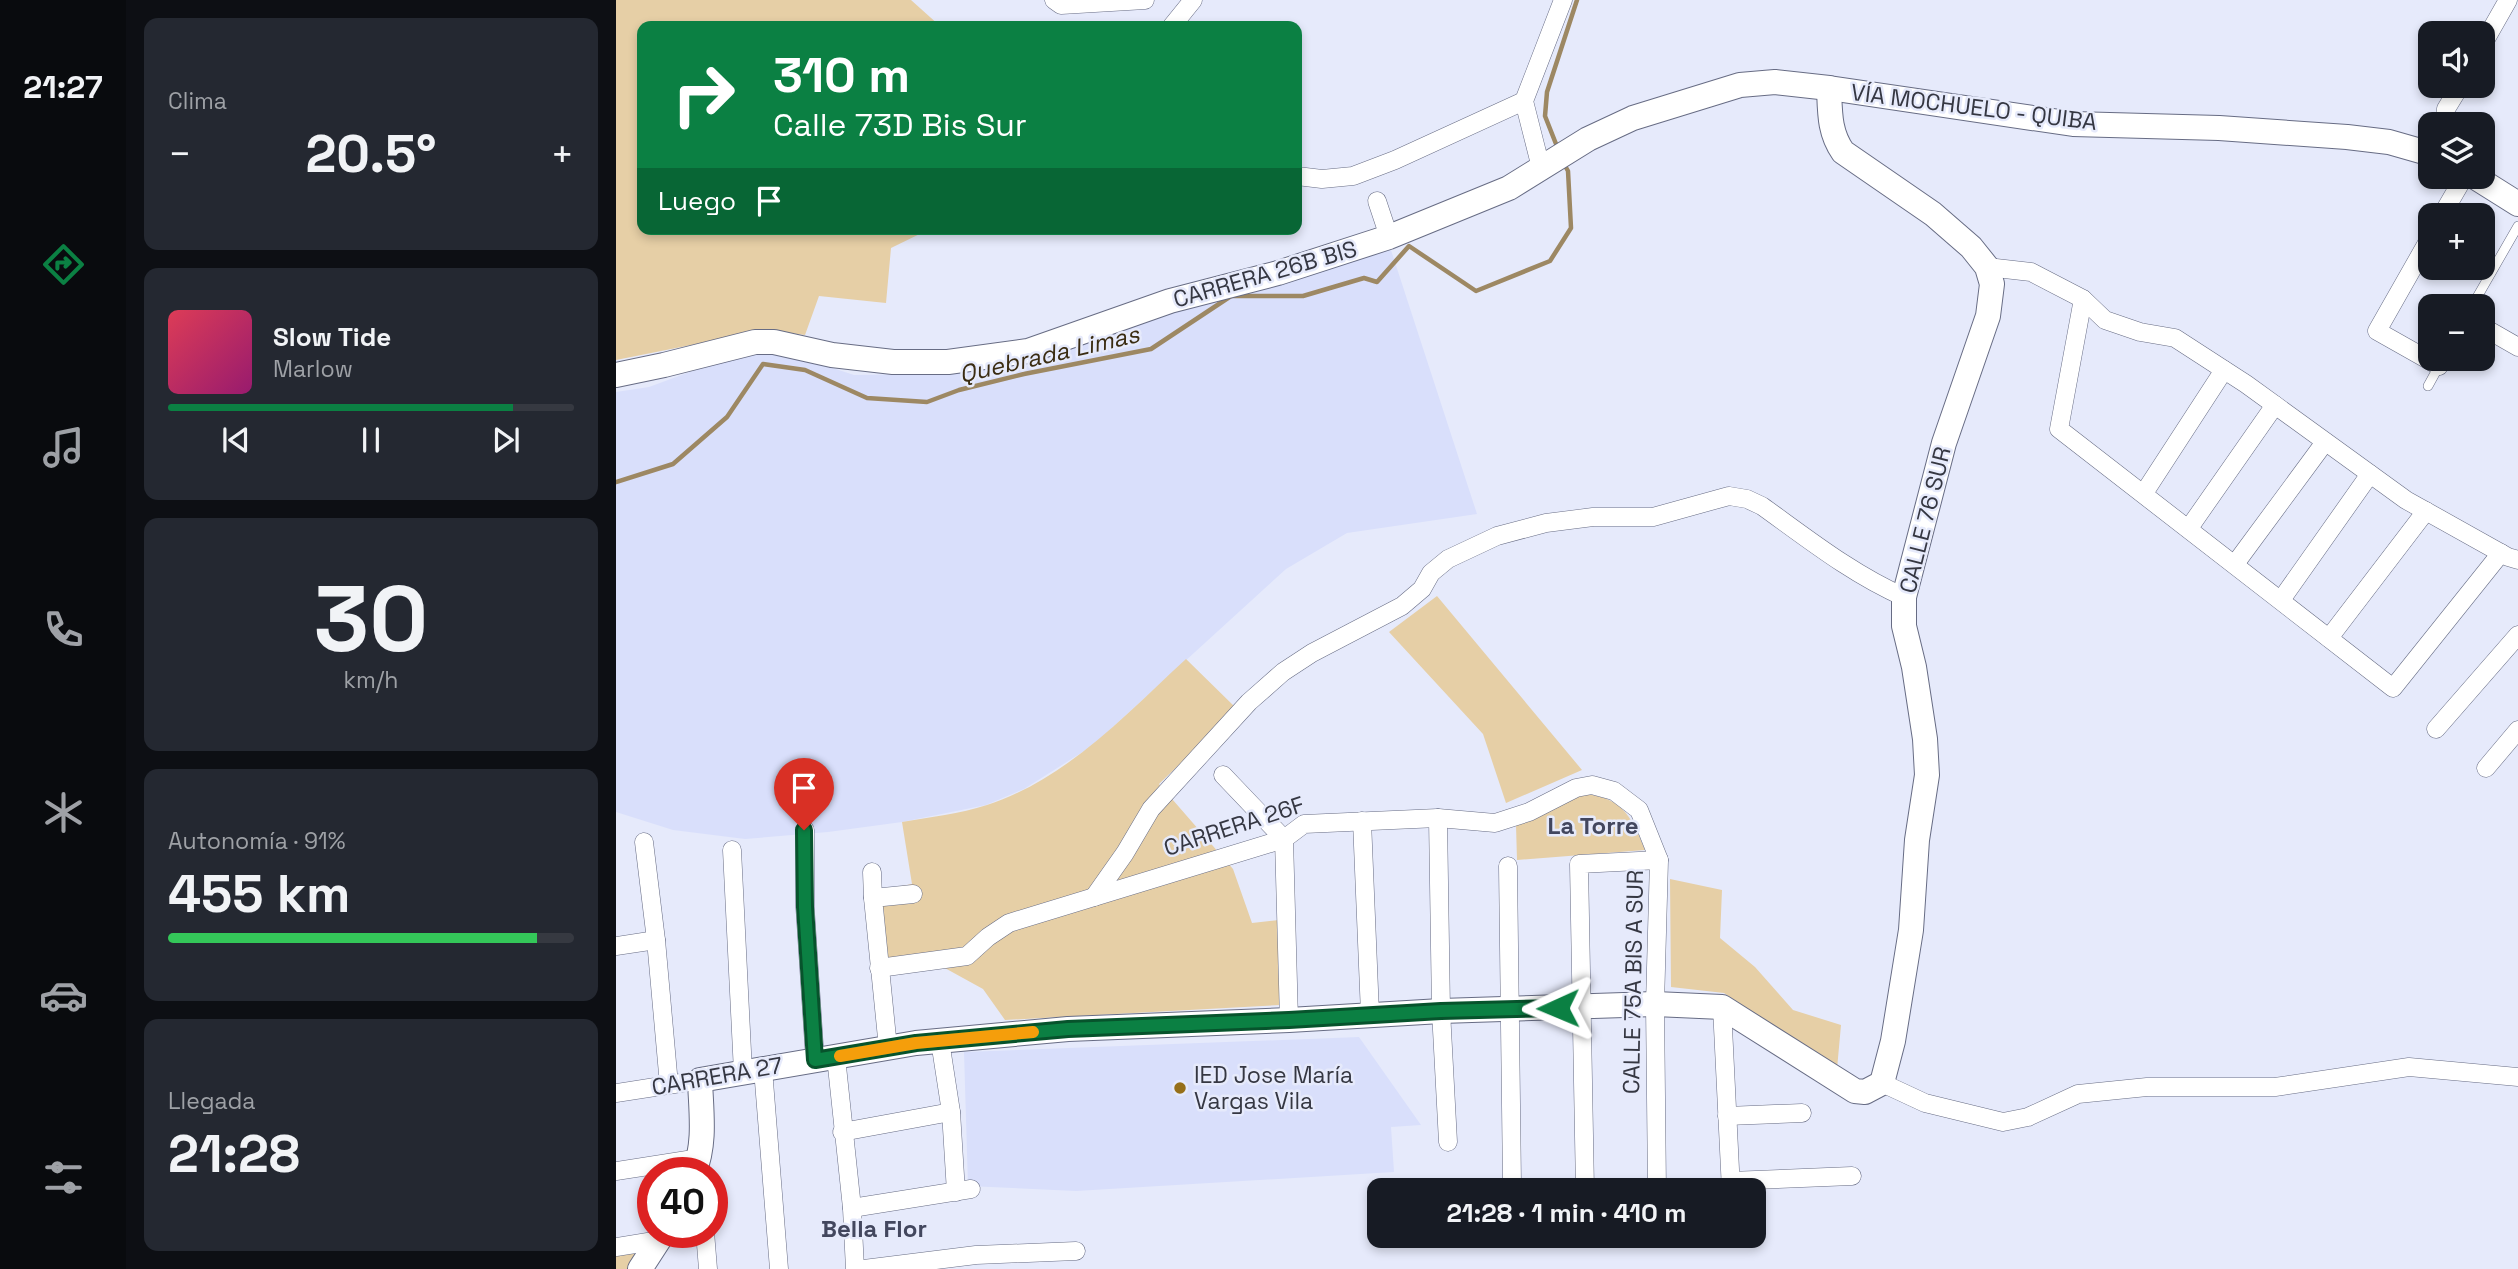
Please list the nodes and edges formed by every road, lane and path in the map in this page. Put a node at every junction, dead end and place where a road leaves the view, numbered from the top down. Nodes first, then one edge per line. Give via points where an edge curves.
1 (1054, 0) edge
2 (1145, 0) edge
3 (1193, 0) edge
4 (1563, 0) edge
5 (2508, 0) edge
6 (1176, 21) edge
7 (2495, 23) edge
8 (1829, 88) junction
9 (1524, 101) junction
10 (2418, 150) edge
11 (1554, 159) junction
12 (1302, 177) edge
13 (2495, 189) edge
14 (1377, 201) dead end
15 (2518, 204) edge
16 (2518, 226) edge
17 (1389, 237) junction
18 (2418, 259) edge
19 (1987, 267) junction
20 (2479, 294) edge
21 (2082, 299) junction
22 (2495, 334) edge
23 (2518, 347) edge
24 (2418, 352) edge
25 (2224, 370) junction
26 (2436, 371) edge
27 (616, 375) edge
28 (2428, 386) dead end
29 (2275, 405) junction
30 (2325, 442) junction
31 (2370, 474) junction
32 (2144, 493) junction
33 (2426, 511) junction
34 (2189, 528) junction
35 (2501, 553) junction
36 (2518, 560) edge
37 (2235, 564) junction
38 (1904, 597) junction
39 (2281, 600) junction
40 (2518, 635) edge
41 (2329, 638) junction
42 (2436, 729) dead end
43 (2518, 730) edge
44 (2486, 768) dead end
45 (1223, 775) dead end
46 (1614, 792) joint
47 (1438, 818) junction
48 (1362, 821) junction
49 (804, 830) dead end
50 (1284, 839) junction
51 (644, 842) dead end
52 (732, 850) dead end
53 (1660, 860) junction
54 (1508, 866) dead end
55 (872, 872) dead end
56 (913, 894) dead end
57 (1094, 897) junction
58 (873, 898) junction
59 (656, 940) junction
60 (616, 946) edge
61 (879, 968) junction
62 (1655, 1004) junction
63 (1722, 1007) junction
64 (1581, 1008) junction
65 (1511, 1009) junction
66 (1441, 1011) junction
67 (1370, 1014) junction
68 (1289, 1020) junction
69 (940, 1041) junction
70 (888, 1048) junction
71 (825, 1058) junction
72 (753, 1070) junction
73 (2518, 1077) edge
74 (700, 1080) junction
75 (1881, 1083) junction
76 (670, 1085) junction
77 (616, 1093) edge
78 (951, 1112) junction
79 (1802, 1113) dead end
80 (1727, 1116) junction
81 (842, 1132) junction
82 (1448, 1142) dead end
83 (699, 1157) edge
84 (637, 1170) edge
85 (616, 1171) edge
86 (1852, 1176) dead end
87 (1512, 1178) edge
88 (1586, 1178) edge
89 (1657, 1178) edge
90 (1731, 1178) edge
91 (1766, 1183) edge
92 (852, 1208) junction
93 (637, 1242) edge
94 (616, 1247) edge
95 (654, 1248) edge
96 (706, 1248) edge
97 (1076, 1251) dead end
98 (640, 1269) edge
99 (708, 1269) edge
100 (779, 1269) edge
101 (855, 1269) edge
102 (864, 1269) edge

1 - 2 street via 1061,5
3 - 6 street
4 - 9 street
5 - 7 street
8 - 10 street, VÍA MOCHUELO - QUIBA via 2073,124 2347,137
8 - 11 street, VÍA MOCHUELO - QUIBA via 1775,82 1740,85 1633,118
8 - 19 street via 1834,139 1843,152 1933,214
9 - 11 street
9 - 12 street via 1353,176
11 - 17 street, CARRERA 26B BIS via 1509,188
13 - 15 street
14 - 17 street
16 - 20 lane
17 - 27 street, CARRERA 26B BIS via 1170,301 1028,351 948,362 893,362 755,342
18 - 24 street via 2377,331
19 - 21 street via 2031,272
19 - 38 street, CALLE 76 SUR via 1992,284 1988,316 1944,443
21 - 25 street via 2105,320 2175,338
21 - 32 street via 2059,429
22 - 23 street
25 - 29 street
25 - 32 street
26 - 28 lane
29 - 30 street
29 - 34 street
30 - 31 street
30 - 37 street
31 - 33 street
31 - 39 street
32 - 34 street
33 - 35 street
33 - 41 street
34 - 37 street
35 - 36 street
35 - 41 street via 2393,688
37 - 39 street
38 - 57 street via 1854,571 1762,506 1729,496 1653,517 1593,517 1497,536 1448,559 1402,606 1312,653 1249,702 1151,809
38 - 75 street, CALLE 76 SUR via 1904,625 1914,667 1927,775 1911,930 1893,1041
39 - 41 street
40 - 42 street
43 - 44 street
45 - 50 street
46 - 47 street, CARRERA 26F via 1592,785 1576,788 1495,823
46 - 53 street, CALLE 75A BIS A SUR via 1640,810
47 - 48 street, CARRERA 26F
47 - 66 street
48 - 50 street, CARRERA 26F via 1304,824
48 - 67 street
49 - 71 street via 805,907
50 - 57 street, CARRERA 26F
50 - 68 street
51 - 59 street
52 - 72 street
53 - 62 street, CALLE 75A BIS A SUR
53 - 64 street via 1580,864
54 - 65 street
55 - 58 street
56 - 58 street
57 - 61 street, CARRERA 26F via 1009,923 967,956
58 - 61 street
59 - 60 street
59 - 76 street
61 - 70 street
62 - 63 street, CARRERA 27
62 - 64 street, CARRERA 27
62 - 89 street, CALLE 75A BIS A SUR
63 - 75 street via 1856,1091 1865,1092
63 - 80 street
64 - 65 street, CARRERA 27
64 - 88 street
65 - 66 street, CARRERA 27
65 - 87 street
66 - 67 street, CARRERA 27
66 - 82 street
67 - 68 street, CARRERA 27
68 - 69 street, CARRERA 27 via 1068,1029
69 - 70 street, CARRERA 27
69 - 78 street
70 - 71 street, CARRERA 27
71 - 72 street, CARRERA 27
71 - 81 street
72 - 74 street, CARRERA 27
72 - 100 street
73 - 75 street via 2409,1067 2275,1087 2147,1087 2078,1094 2028,1117 2003,1122 1926,1103
74 - 76 street, CARRERA 27
74 - 83 street
76 - 77 street, CARRERA 27
78 - 81 street
78 - 92 street via 963,1190
79 - 80 street
80 - 90 street
81 - 92 street
84 - 85 street
86 - 91 street
92 - 101 street
93 - 94 street
95 - 98 street
96 - 99 street
97 - 102 street via 976,1255

